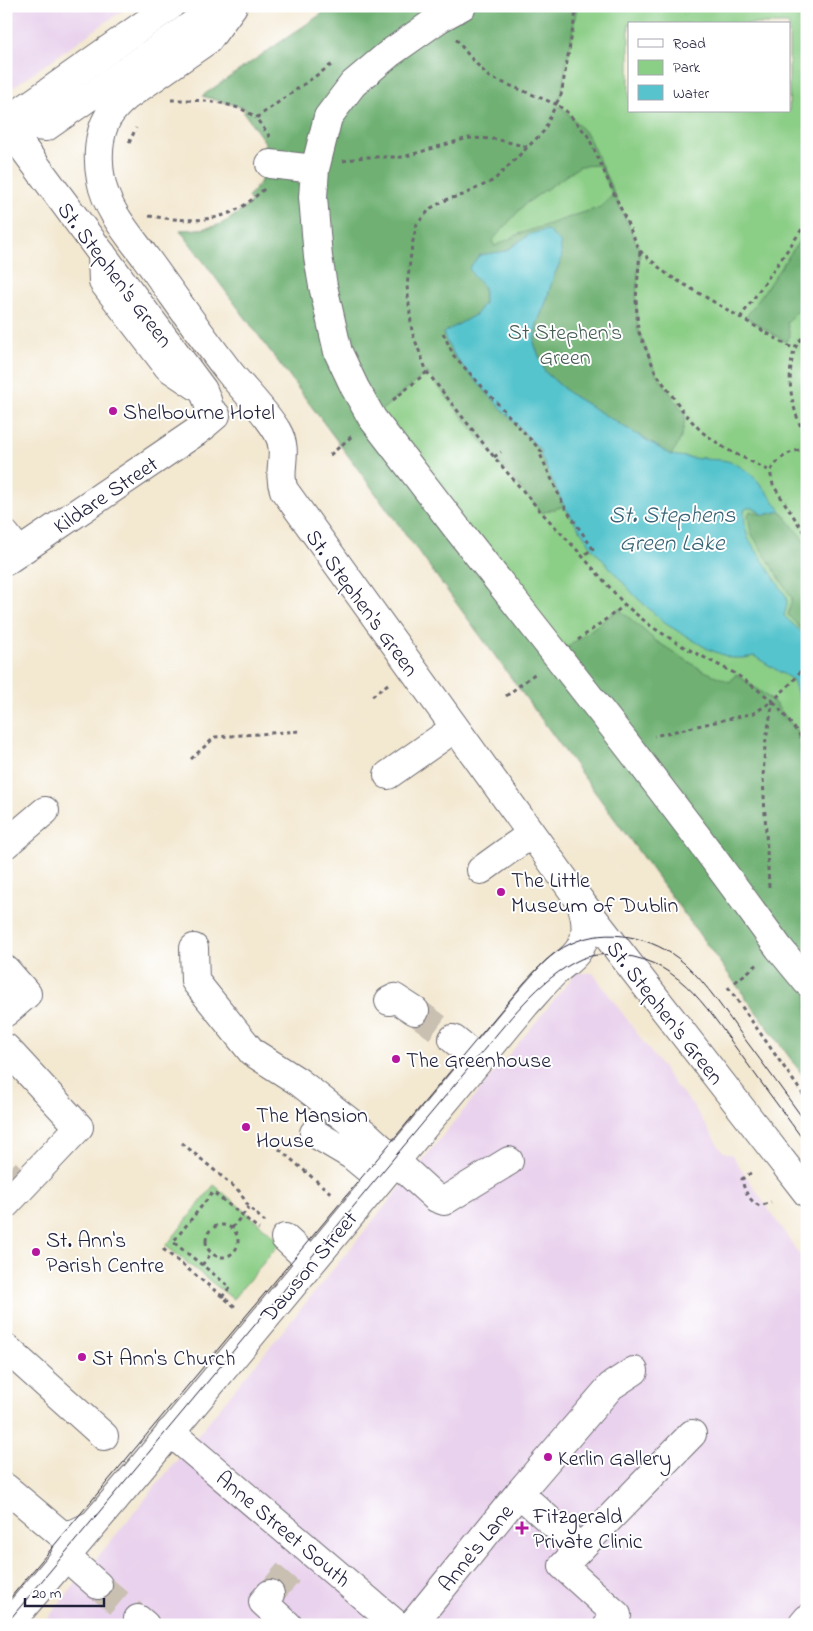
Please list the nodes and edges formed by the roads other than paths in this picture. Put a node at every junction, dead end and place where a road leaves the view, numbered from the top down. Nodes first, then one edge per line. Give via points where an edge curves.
1 (170, 6) edge
2 (219, 6) edge
3 (233, 6) edge
4 (451, 12) edge
5 (6, 124) edge
6 (270, 164) dead end
7 (315, 169) junction
8 (228, 370) junction
9 (203, 427) junction
10 (10, 550) edge
11 (455, 728) junction
12 (388, 774) dead end
13 (45, 811) dead end
14 (531, 834) junction
15 (6, 844) edge
16 (481, 870) dead end
17 (580, 901) junction
18 (194, 948) dead end
19 (6, 970) edge
20 (807, 982) edge
21 (388, 1001) dead end
22 (416, 1011) tunnel mouth
23 (6, 1012) edge
24 (453, 1039) tunnel mouth
25 (6, 1048) edge
26 (479, 1060) junction
27 (314, 1133) dead end
28 (509, 1161) dead end
29 (388, 1169) junction
30 (14, 1190) edge
31 (807, 1193) edge
32 (274, 1236) road end
33 (311, 1262) junction
34 (6, 1348) edge
35 (634, 1371) dead end
36 (170, 1432) junction
37 (692, 1434) dead end
38 (104, 1436) dead end
39 (6, 1488) edge
40 (519, 1493) junction
41 (63, 1546) junction
42 (580, 1548) junction
43 (98, 1585) tunnel mouth
44 (270, 1594) dead end
45 (6, 1601) edge
46 (807, 1619) edge
47 (387, 1621) edge
48 (8, 1625) edge
49 (288, 1625) edge
50 (412, 1625) edge
51 (608, 1625) edge
52 (802, 1625) edge

1 - 5 main road
2 - 5 main road via 46,126
3 - 8 main road, St. Stephen's Green via 208,40 116,106 102,131 99,151 101,180 118,219
4 - 7 main road via 390,53 353,84 328,117
5 - 9 main road, St. Stephen's Green via 203,390 210,410
6 - 7 main road
7 - 20 main road via 314,207 323,286 338,352 355,388 378,425
8 - 9 main road, Kildare Street via 227,402
8 - 11 main road, St. Stephen's Green via 281,438 284,460 281,483 284,490
9 - 10 main road, Kildare Street
11 - 12 main road
11 - 14 main road, St. Stephen's Green
13 - 15 main road
14 - 16 main road
14 - 17 main road, St. Stephen's Green
17 - 26 main road, Dawson Street via 586,922 584,940 578,952 542,986
17 - 31 main road, St. Stephen's Green
18 - 29 main road via 195,981 252,1052 299,1082 368,1136
19 - 23 main road via 27,994
21 - 22 main road via 395,998
24 - 26 main road
25 - 30 main road via 79,1127
26 - 29 main road, Dawson Street
27 - 29 main road via 351,1155
28 - 29 main road via 451,1201 436,1198 414,1179
29 - 33 main road, Dawson Street
32 - 33 main road
33 - 36 main road, Dawson Street
34 - 38 main road
35 - 40 main road, Anne's Lane via 611,1386
36 - 41 main road, Dawson Street via 90,1526
36 - 47 main road, Anne Street South via 301,1557
37 - 42 main road
39 - 41 main road
40 - 42 main road, Anne's Lane
40 - 50 main road, Anne's Lane
41 - 43 main road
41 - 45 main road, Dawson Street
41 - 48 main road, Dawson Street
42 - 51 main road via 563,1566 617,1615
44 - 49 main road via 263,1602
46 - 52 main road

